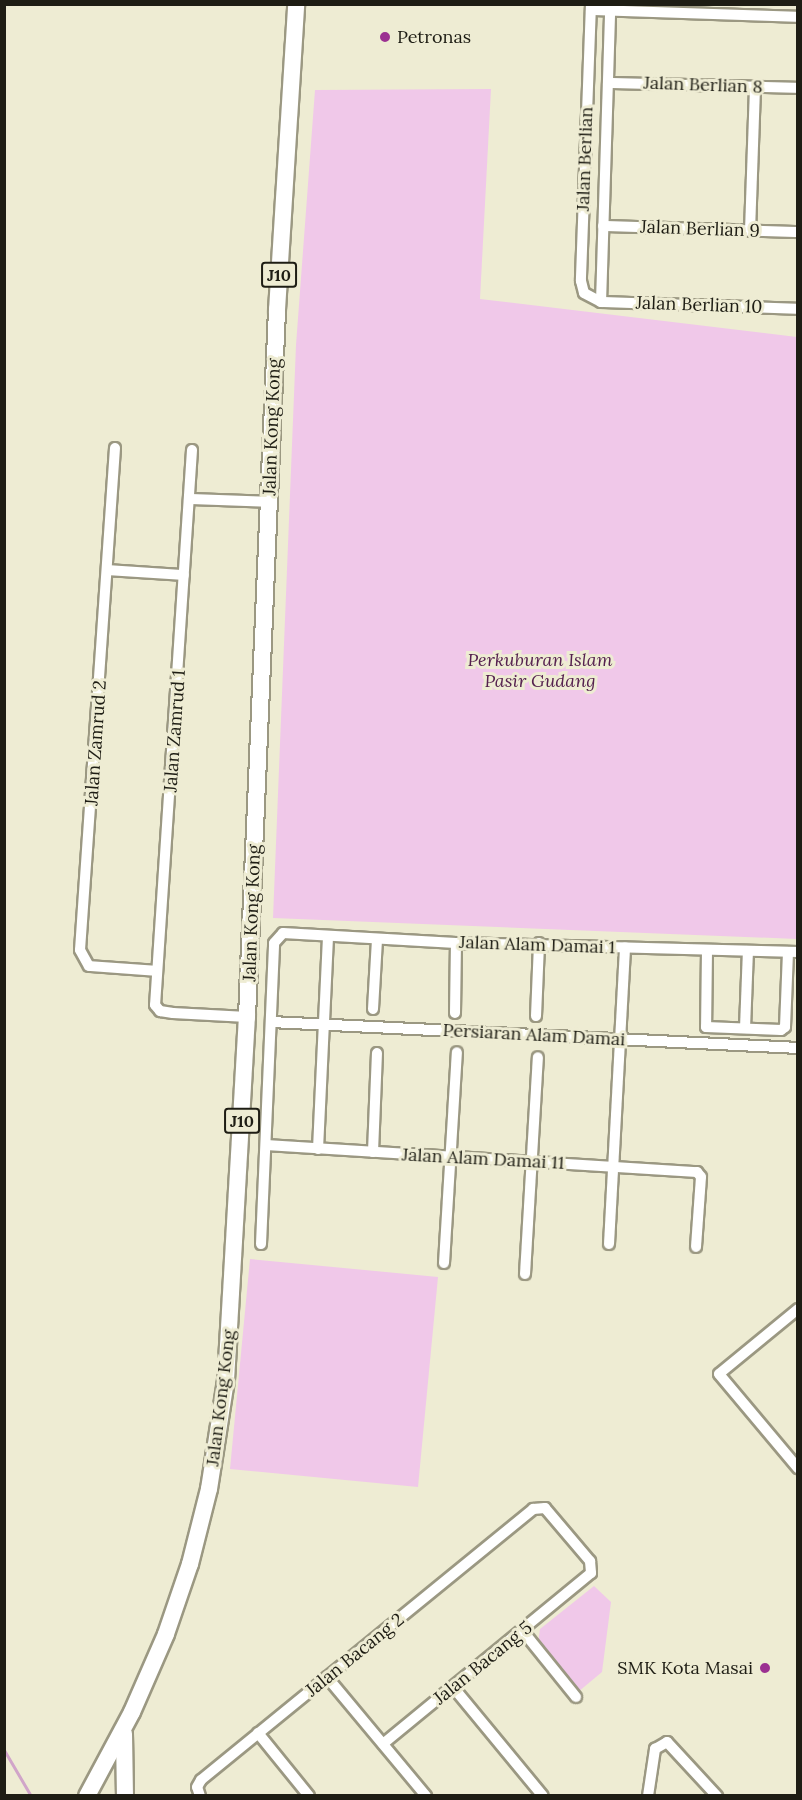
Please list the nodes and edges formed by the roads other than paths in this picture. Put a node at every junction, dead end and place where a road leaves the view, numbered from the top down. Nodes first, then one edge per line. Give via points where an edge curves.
1 (296, 4) edge
2 (309, 4) edge
3 (591, 7) edge
4 (610, 11) junction
5 (798, 16) edge
6 (295, 30) junction
7 (608, 82) junction
8 (755, 87) junction
9 (798, 88) edge
10 (603, 226) junction
11 (750, 231) junction
12 (798, 232) edge
13 (601, 302) junction
14 (798, 309) edge
15 (115, 448) dead end
16 (192, 450) dead end
17 (189, 499) junction
18 (269, 502) junction
19 (108, 570) junction
20 (184, 574) junction
21 (328, 936) junction
22 (377, 940) junction
23 (456, 943) junction
24 (539, 944) junction
25 (625, 947) junction
26 (707, 950) junction
27 (748, 951) junction
28 (793, 952) edge
29 (157, 971) junction
30 (373, 1009) dead end
31 (455, 1013) dead end
32 (536, 1016) dead end
33 (248, 1017) junction
34 (271, 1022) junction
35 (324, 1024) junction
36 (745, 1028) junction
37 (620, 1039) junction
38 (798, 1048) edge
39 (458, 1052) dead end
40 (377, 1053) dead end
41 (538, 1057) dead end
42 (266, 1145) junction
43 (318, 1149) junction
44 (373, 1152) junction
45 (451, 1158) junction
46 (532, 1163) junction
47 (614, 1167) junction
48 (261, 1244) dead end
49 (609, 1244) dead end
50 (696, 1247) dead end
51 (444, 1263) dead end
52 (525, 1274) dead end
53 (797, 1311) edge
54 (798, 1468) edge
55 (522, 1518) joint
56 (522, 1630) junction
57 (327, 1677) junction
58 (453, 1687) junction
59 (576, 1697) dead end
60 (125, 1724) junction
61 (258, 1734) junction
62 (383, 1744) junction
63 (87, 1796) edge
64 (125, 1796) edge
65 (200, 1796) edge
66 (309, 1796) edge
67 (426, 1796) edge
68 (543, 1796) edge
69 (648, 1796) edge
70 (717, 1796) edge

1 - 6 main road, Jalan Kong Kong / J10
2 - 6 main road
3 - 4 street
3 - 13 street, Jalan Berlian via 581,281 587,297
4 - 5 street
4 - 7 street
6 - 18 main road, Jalan Kong Kong / J10
7 - 8 street, Jalan Berlian 8
7 - 10 street
8 - 9 street, Jalan Berlian 8
8 - 11 street
10 - 11 street, Jalan Berlian 9
10 - 13 street
11 - 12 street, Jalan Berlian 9
13 - 14 street, Jalan Berlian 10
15 - 19 street, Jalan Zamrud 2
16 - 17 street, Jalan Zamrud 1
17 - 18 street
17 - 20 street, Jalan Zamrud 1
18 - 33 main road, Jalan Kong Kong / J10
19 - 20 street
19 - 29 street, Jalan Zamrud 2 via 80,950 89,966
20 - 29 street, Jalan Zamrud 1
21 - 22 street, Jalan Alam Damai 1
21 - 34 street, Jalan Alam Damai 1 via 284,933 274,943
21 - 35 street
22 - 23 street, Jalan Alam Damai 1
22 - 30 street
23 - 24 street, Jalan Alam Damai 1
23 - 31 street
24 - 25 street, Jalan Alam Damai 1
24 - 32 street
25 - 26 street, Jalan Alam Damai 1
25 - 37 street
26 - 27 street, Jalan Alam Damai 1
26 - 36 street via 706,1027
27 - 28 street, Jalan Alam Damai 1
27 - 36 street
28 - 36 street via 785,1027
29 - 33 street, Jalan Zamrud 1 via 155,998 160,1011
33 - 60 main road, Jalan Kong Kong / J10 via 226,1380 208,1489 166,1634
34 - 35 street, Persiaran Alam Damai
34 - 42 street
35 - 37 street, Persiaran Alam Damai
35 - 43 street
37 - 38 street, Persiaran Alam Damai
37 - 47 street
39 - 45 street
40 - 44 street
41 - 46 street
42 - 43 street, Jalan Alam Damai 11
42 - 48 street
43 - 44 street, Jalan Alam Damai 11
44 - 45 street, Jalan Alam Damai 11
45 - 46 street, Jalan Alam Damai 11
45 - 51 street
46 - 47 street, Jalan Alam Damai 11
46 - 52 street
47 - 49 street
47 - 50 street, Jalan Alam Damai 11 via 699,1173
53 - 54 street via 719,1374
55 - 56 street, Jalan Bacang 5 via 537,1507 548,1510 592,1565 591,1573
55 - 57 street, Jalan Bacang 2
56 - 58 street, Jalan Bacang 5
56 - 59 street
57 - 61 street, Jalan Bacang 2
57 - 62 street
58 - 62 street, Jalan Bacang 5
58 - 68 street
60 - 63 main road, Jalan Kong Kong / J10
60 - 64 main road
61 - 65 street, Jalan Bacang 2 via 201,1780 197,1787
61 - 66 street
62 - 67 street
69 - 70 street via 655,1749 667,1742

